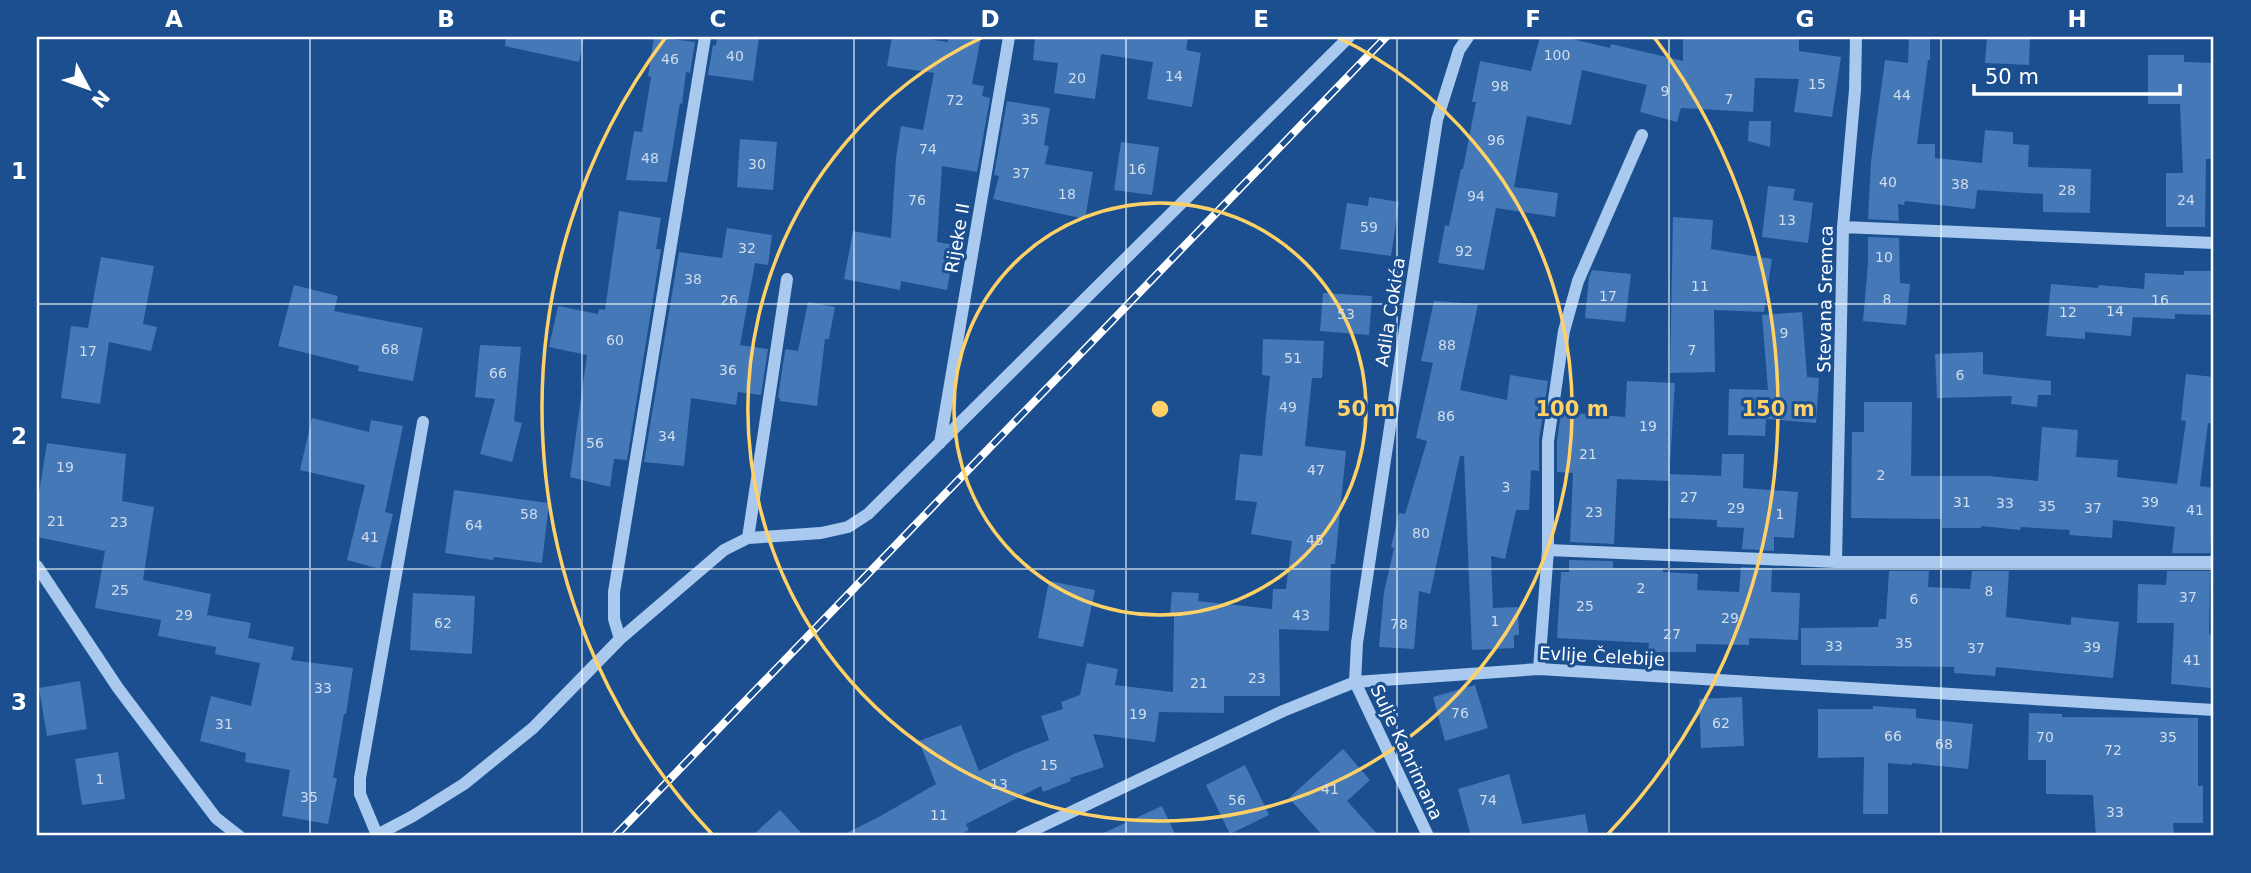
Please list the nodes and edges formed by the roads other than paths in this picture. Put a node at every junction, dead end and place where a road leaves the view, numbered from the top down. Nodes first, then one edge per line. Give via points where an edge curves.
1 (705, 37) edge
2 (1009, 37) edge
3 (1349, 37) edge
4 (1468, 37) edge
5 (1856, 37) edge
6 (1642, 135) dead end
7 (1843, 227) junction
8 (2214, 243) edge
9 (787, 279) dead end
10 (423, 422) dead end
11 (940, 445) junction
12 (748, 538) junction
13 (1548, 550) junction
14 (1836, 562) junction
15 (2214, 562) edge
16 (37, 566) edge
17 (620, 639) junction
18 (1539, 669) junction
19 (1355, 682) junction
20 (2214, 710) edge
21 (239, 836) edge
22 (376, 836) edge
23 (1020, 836) edge
24 (1428, 836) edge

1 - 17 street via 614,592
2 - 11 street, Rijeke II
3 - 11 street
4 - 19 street, Adila Cokića via 1459,50 1437,120 1357,643
5 - 7 street, Stevana Sremca
6 - 13 street via 1578,281 1564,331 1548,441
7 - 8 street
7 - 14 street, Stevana Sremca
9 - 12 street
10 - 22 street via 360,778 360,794
11 - 12 street via 868,514 848,527
12 - 17 street via 724,550
13 - 14 street
13 - 18 street
14 - 15 street
16 - 21 street via 126,699 216,818
17 - 22 street via 533,728 464,784
18 - 19 street, Evlije Čelebije
18 - 20 street, Evlije Čelebije
19 - 23 street, Evlije Čelebije via 1283,710
19 - 24 street, Sulje Kahrimana

